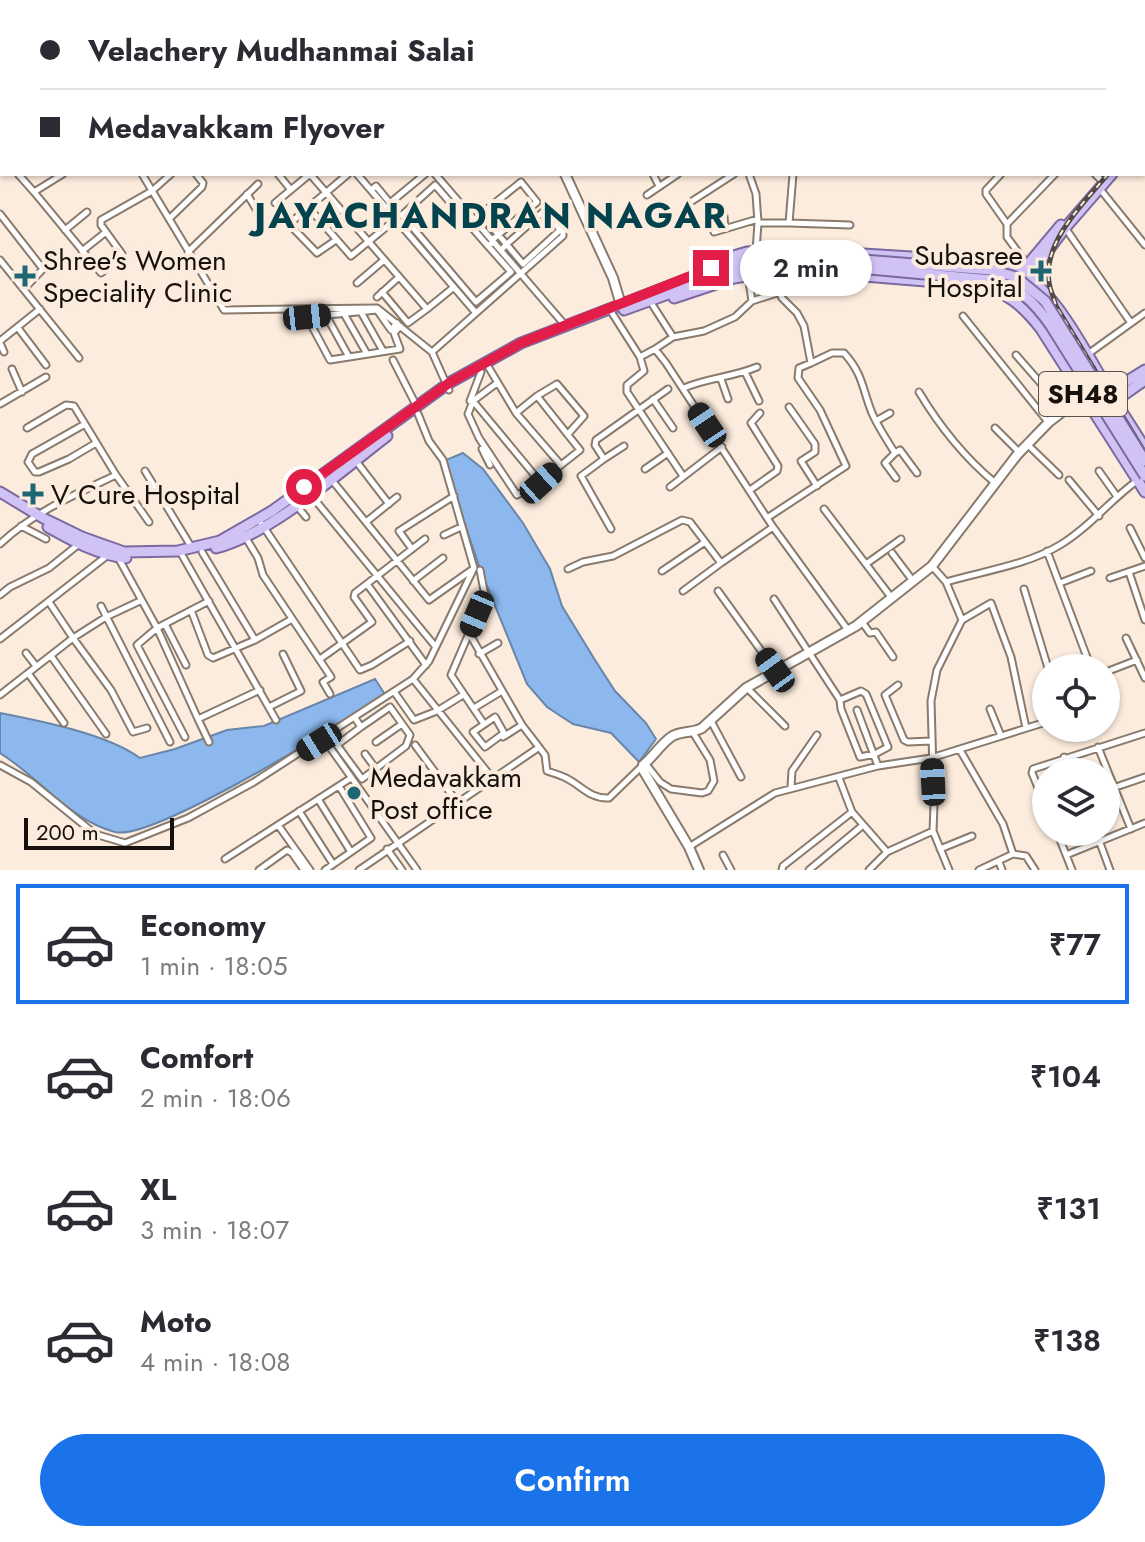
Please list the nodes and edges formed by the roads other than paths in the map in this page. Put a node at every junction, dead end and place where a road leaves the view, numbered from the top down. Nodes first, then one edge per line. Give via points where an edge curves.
1 (20, 176) edge
2 (60, 176) edge
3 (143, 176) edge
4 (169, 176) edge
5 (198, 176) edge
6 (280, 176) edge
7 (308, 176) edge
8 (312, 176) edge
9 (346, 176) edge
10 (359, 176) edge
11 (423, 176) edge
12 (436, 176) edge
13 (519, 176) edge
14 (566, 176) edge
15 (654, 176) edge
16 (675, 176) edge
17 (731, 176) edge
18 (750, 176) edge
19 (793, 176) edge
20 (999, 176) edge
21 (1053, 176) edge
22 (1099, 179) edge
23 (258, 184) dead end
24 (659, 186) junction
25 (291, 190) junction
26 (371, 190) junction
27 (152, 191) junction
28 (34, 192) junction
29 (326, 193) junction
30 (247, 194) junction
31 (647, 195) dead end
32 (275, 203) dead end
33 (686, 205) dead end
34 (532, 206) junction
35 (459, 207) junction
36 (309, 208) junction
37 (256, 209) dead end
38 (87, 212) dead end
39 (0, 214) edge
40 (540, 215) junction
41 (724, 216) dead end
42 (169, 219) junction
43 (396, 219) junction
44 (758, 221) junction
45 (789, 223) junction
46 (1007, 224) junction
47 (850, 225) dead end
48 (1065, 228) junction
49 (725, 229) junction
50 (65, 230) junction
51 (106, 232) junction
52 (714, 232) dead end
53 (498, 235) junction
54 (336, 240) junction
55 (491, 242) junction
56 (369, 243) junction
57 (507, 244) junction
58 (1145, 245) edge
59 (501, 250) junction
60 (82, 251) junction
61 (756, 251) junction
62 (188, 252) junction
63 (0, 260) edge
64 (384, 260) junction
65 (825, 261) junction
66 (1026, 270) junction
67 (771, 272) junction
68 (521, 273) junction
69 (748, 275) junction
70 (399, 277) junction
71 (357, 283) dead end
72 (454, 287) junction
73 (665, 287) junction
74 (24, 289) junction
75 (780, 292) junction
76 (1011, 298) junction
77 (654, 300) junction
78 (752, 301) junction
79 (630, 304) junction
80 (40, 309) junction
81 (307, 309) junction
82 (427, 309) junction
83 (342, 310) junction
84 (361, 312) junction
85 (476, 313) junction
86 (612, 313) junction
87 (1145, 313) edge
88 (963, 316) dead end
89 (307, 317) junction
90 (327, 317) dead end
91 (1131, 323) junction
92 (399, 324) junction
93 (564, 324) junction
94 (1067, 324) junction
95 (18, 328) junction
96 (392, 332) junction
97 (673, 337) junction
98 (1046, 337) junction
99 (0, 342) edge
100 (529, 342) junction
101 (655, 349) junction
102 (383, 351) junction
103 (4, 352) dead end
104 (432, 352) junction
105 (367, 354) junction
106 (1087, 354) junction
107 (1016, 355) dead end
108 (349, 357) junction
109 (640, 357) junction
110 (79, 358) dead end
111 (393, 360) dead end
112 (811, 363) junction
113 (46, 365) dead end
114 (757, 367) dead end
115 (12, 369) dead end
116 (485, 370) junction
117 (1145, 370) edge
118 (745, 372) junction
119 (46, 377) dead end
120 (721, 379) junction
121 (1145, 380) edge
122 (497, 383) junction
123 (448, 388) junction
124 (684, 388) junction
125 (668, 389) dead end
126 (22, 392) junction
127 (919, 392) dead end
128 (1084, 395) junction
129 (537, 396) junction
130 (1112, 396) junction
131 (653, 399) junction
132 (728, 399) dead end
133 (473, 401) junction
134 (759, 401) dead end
135 (0, 404) edge
136 (789, 407) dead end
137 (639, 409) junction
138 (418, 410) junction
139 (1064, 410) junction
140 (1093, 410) junction
141 (516, 413) junction
142 (760, 413) dead end
143 (890, 413) dead end
144 (876, 421) junction
145 (1049, 422) junction
146 (85, 424) junction
147 (27, 428) dead end
148 (673, 428) dead end
149 (995, 428) dead end
150 (568, 434) junction
151 (1142, 442) edge
152 (96, 443) junction
153 (1027, 444) junction
154 (624, 446) dead end
155 (722, 447) junction
156 (1120, 451) junction
157 (1019, 452) junction
158 (668, 453) junction
159 (895, 453) junction
160 (604, 459) junction
161 (355, 460) junction
162 (1145, 461) edge
163 (490, 465) dead end
164 (561, 465) junction
165 (645, 469) dead end
166 (145, 471) dead end
167 (1099, 471) dead end
168 (917, 473) dead end
169 (116, 475) junction
170 (1059, 475) dead end
171 (683, 476) junction
172 (330, 478) junction
173 (896, 478) dead end
174 (1141, 478) edge
175 (1069, 480) dead end
176 (994, 482) junction
177 (541, 483) junction
178 (817, 486) junction
179 (670, 487) dead end
180 (750, 490) junction
181 (0, 492) edge
182 (1145, 492) edge
183 (309, 494) junction
184 (1116, 495) junction
185 (454, 496) junction
186 (397, 497) dead end
187 (0, 499) edge
188 (295, 504) junction
189 (389, 504) junction
190 (824, 509) dead end
191 (34, 516) junction
192 (1099, 516) junction
193 (306, 517) dead end
194 (767, 518) junction
195 (149, 522) dead end
196 (366, 522) junction
197 (261, 524) junction
198 (21, 526) junction
199 (461, 527) junction
200 (773, 527) junction
201 (1130, 528) dead end
202 (611, 529) dead end
203 (444, 535) dead end
204 (245, 537) junction
205 (46, 539) dead end
206 (425, 539) dead end
207 (901, 539) dead end
208 (81, 541) junction
209 (705, 542) junction
210 (0, 544) edge
211 (412, 549) junction
212 (198, 550) junction
213 (1047, 551) junction
214 (892, 553) dead end
215 (182, 555) junction
216 (113, 556) junction
217 (443, 558) dead end
218 (1145, 558) edge
219 (397, 562) junction
220 (721, 563) junction
221 (866, 564) junction
222 (932, 566) junction
223 (1145, 566) edge
224 (477, 569) junction
225 (568, 569) dead end
226 (662, 571) dead end
227 (1091, 571) dead end
228 (1129, 572) junction
229 (378, 575) junction
230 (1110, 578) dead end
231 (413, 581) junction
232 (913, 582) junction
233 (946, 582) junction
234 (1060, 583) junction
235 (367, 584) junction
236 (1024, 589) dead end
237 (683, 591) dead end
238 (718, 591) dead end
239 (0, 595) edge
240 (774, 599) dead end
241 (893, 599) junction
242 (140, 601) junction
243 (209, 601) junction
244 (49, 602) junction
245 (101, 606) dead end
246 (191, 610) junction
247 (106, 617) junction
248 (292, 619) junction
249 (962, 620) junction
250 (1145, 620) edge
251 (862, 622) junction
252 (165, 624) junction
253 (157, 628) junction
254 (848, 630) junction
255 (469, 633) junction
256 (73, 638) junction
257 (1126, 638) dead end
258 (0, 639) edge
259 (255, 640) junction
260 (410, 641) junction
261 (498, 643) dead end
262 (341, 644) junction
263 (435, 646) junction
264 (237, 648) junction
265 (26, 653) dead end
266 (283, 654) dead end
267 (479, 654) junction
268 (809, 654) junction
269 (1044, 654) edge
270 (1086, 654) edge
271 (51, 656) junction
272 (893, 657) dead end
273 (320, 659) junction
274 (1137, 660) junction
275 (186, 665) dead end
276 (426, 665) junction
277 (36, 666) junction
278 (1120, 667) edge
279 (775, 670) junction
280 (28, 673) junction
281 (1145, 678) edge
282 (413, 679) junction
283 (898, 685) dead end
284 (746, 688) junction
285 (260, 690) junction
286 (502, 691) junction
287 (395, 693) junction
288 (330, 694) dead end
289 (0, 695) edge
290 (463, 695) junction
291 (840, 700) junction
292 (269, 707) junction
293 (474, 708) junction
294 (990, 709) dead end
295 (857, 710) dead end
296 (437, 711) junction
297 (355, 718) junction
298 (198, 719) junction
299 (276, 720) dead end
300 (711, 721) junction
301 (64, 723) dead end
302 (484, 723) junction
303 (402, 724) junction
304 (522, 725) junction
305 (785, 726) dead end
306 (1032, 726) edge
307 (361, 727) junction
308 (147, 728) dead end
309 (1026, 728) junction
310 (692, 731) junction
311 (1145, 733) edge
312 (106, 734) dead end
313 (817, 735) dead end
314 (1001, 736) junction
315 (185, 737) dead end
316 (324, 739) junction
317 (931, 741) junction
318 (170, 742) dead end
319 (209, 742) dead end
320 (376, 742) dead end
321 (415, 745) dead end
322 (1098, 747) junction
323 (538, 748) junction
324 (960, 750) junction
325 (365, 754) dead end
326 (875, 754) junction
327 (475, 756) junction
328 (1064, 757) edge
329 (931, 758) junction
330 (1102, 758) edge
331 (346, 764) junction
332 (0, 765) edge
333 (644, 765) junction
334 (878, 766) junction
335 (376, 769) junction
336 (741, 777) dead end
337 (1145, 777) edge
338 (351, 778) junction
339 (839, 778) junction
340 (493, 779) junction
341 (339, 786) junction
342 (1120, 786) edge
343 (791, 787) junction
344 (318, 799) junction
345 (457, 802) junction
346 (1120, 804) edge
347 (299, 811) junction
348 (852, 812) junction
349 (1145, 823) edge
350 (278, 825) junction
351 (862, 826) junction
352 (1131, 829) junction
353 (933, 831) junction
354 (1120, 834) edge
355 (972, 836) dead end
356 (398, 843) junction
357 (1062, 846) edge
358 (1092, 846) edge
359 (1101, 846) edge
360 (689, 847) junction
361 (387, 849) junction
362 (940, 849) junction
363 (351, 852) junction
364 (887, 852) junction
365 (1013, 854) junction
366 (723, 855) dead end
367 (1066, 855) junction
368 (225, 859) dead end
369 (999, 862) junction
370 (333, 864) junction
371 (368, 867) edge
372 (259, 870) edge
373 (307, 870) edge
374 (325, 870) edge
375 (359, 870) edge
376 (402, 870) edge
377 (417, 870) edge
378 (699, 870) edge
379 (731, 870) edge
380 (782, 870) edge
381 (809, 870) edge
382 (869, 870) edge
383 (949, 870) edge
384 (979, 870) edge
385 (1002, 870) edge
386 (1035, 870) edge
387 (1072, 870) edge
388 (1110, 870) edge

1 - 28 street
2 - 28 street
3 - 27 street
4 - 27 street
5 - 42 street via 202,187
6 - 25 street
7 - 25 street
8 - 29 street
9 - 29 street
10 - 26 street
11 - 26 street via 390,203 376,186
12 - 35 street
13 - 68 street via 564,232
14 - 79 street
15 - 24 street
16 - 24 street
17 - 33 street
18 - 44 street
19 - 45 street
20 - 46 street via 986,194
21 - 46 street
22 - 48 main road
22 - 58 street
22 - 66 main road
23 - 30 street
24 - 31 street
25 - 32 street
26 - 43 street
27 - 42 street
27 - 51 street via 101,220
28 - 50 street
29 - 36 street
29 - 56 street
30 - 37 street
30 - 62 street
34 - 40 street
34 - 53 street
34 - 53 street via 537,202 521,182 481,214
35 - 55 street
35 - 55 street via 435,185 402,215 476,302 511,272
36 - 54 street
36 - 54 street via 289,224 315,252
38 - 50 street
39 - 74 street via 43,269
40 - 57 street
40 - 57 street via 545,210 559,232 523,264
41 - 49 street
42 - 62 street
43 - 56 street
43 - 72 street
44 - 45 street
44 - 49 street
44 - 61 street
45 - 47 street
46 - 66 street via 1007,237
48 - 66 main road
48 - 91 street
49 - 52 street
50 - 60 street
51 - 60 street
51 - 60 street via 122,254 111,265 100,272
53 - 55 street
53 - 57 street
54 - 56 street via 351,256
55 - 59 street
56 - 64 street
57 - 59 street
59 - 68 street
61 - 66 main road via 995,261
61 - 73 main road via 709,263
62 - 81 street via 224,310
63 - 74 street
64 - 70 street
64 - 71 street
65 - 73 main road via 744,259
65 - 77 main road via 735,270
65 - 162 main road, bridge via 991,270 1027,283 1053,313
65 - 174 main road, bridge via 991,280 1021,292 1051,326
66 - 76 main road
66 - 94 main road, SH48
67 - 69 main road
67 - 75 street
67 - 76 main road via 975,285
68 - 85 street
68 - 93 street
69 - 77 main road
69 - 78 street
70 - 82 street
70 - 82 street via 380,295 408,323
72 - 82 street
72 - 85 street
73 - 79 main road
74 - 80 street
75 - 78 street
75 - 112 street via 804,326
76 - 98 main road, SH48
77 - 79 main road
77 - 97 street
78 - 97 street via 735,317
79 - 86 main road
79 - 93 main road
80 - 95 street
80 - 110 street
81 - 83 street
81 - 89 street
83 - 84 street
83 - 89 street
83 - 92 street via 377,308
83 - 105 street
84 - 96 street via 377,310
84 - 102 street
85 - 104 street
86 - 100 main road
86 - 109 street
87 - 91 street
88 - 145 street
89 - 108 street via 330,360
90 - 108 street
91 - 106 street
92 - 96 street
92 - 104 street
93 - 100 main road
94 - 98 main road
94 - 106 main road, SH48
95 - 99 street
95 - 113 street
96 - 102 street via 400,349
97 - 101 street
98 - 128 main road, SH48
99 - 103 street
100 - 116 main road
100 - 123 main road
101 - 109 street
101 - 124 street
102 - 105 street
104 - 123 street
105 - 108 street
106 - 130 main road, SH48
107 - 139 street
109 - 137 street via 644,371 626,389
111 - 138 street
112 - 144 street via 844,353 862,377
112 - 178 street via 799,368 798,378 846,464
114 - 118 street
115 - 126 street
116 - 122 street
116 - 123 main road
116 - 163 street via 465,414
117 - 130 main road
118 - 120 street
118 - 134 street
119 - 126 street
120 - 124 street
120 - 132 street
121 - 130 main road
122 - 133 street
122 - 141 street
123 - 138 main road
124 - 155 street
125 - 131 street
126 - 135 street
127 - 176 street via 948,437
128 - 139 street
128 - 140 main road, SH48
129 - 141 street
129 - 150 street
129 - 150 street via 557,384 584,416
130 - 140 main road
130 - 151 main road, SH48
131 - 137 street
131 - 148 street
133 - 177 street
133 - 177 street via 468,414 479,438 517,495
136 - 178 street via 815,444 815,452 801,461
137 - 158 street
137 - 160 street via 596,440
138 - 161 main road
138 - 185 street
138 - 197 main road
139 - 145 street
140 - 156 main road, SH48
141 - 164 street
142 - 180 street via 751,423 778,466
143 - 144 street
144 - 159 street
145 - 153 street
146 - 147 street via 71,405
146 - 152 street
146 - 152 street via 32,454 28,462 39,472
149 - 157 street
150 - 164 street via 580,450
151 - 156 main road
152 - 169 street
153 - 157 street
153 - 170 street
154 - 160 street
155 - 171 street
155 - 180 street
156 - 174 main road, SH48
157 - 176 street
158 - 165 street
158 - 171 street
159 - 168 street via 900,450
159 - 173 street via 885,463
160 - 202 street via 581,476
161 - 172 main road
161 - 189 street
164 - 177 street
166 - 212 street
167 - 184 street
169 - 191 street
169 - 195 street
171 - 179 street
172 - 183 main road
172 - 196 street
174 - 182 main road, SH48
174 - 184 street
175 - 192 street
176 - 222 street
178 - 194 street
180 - 194 street
181 - 191 main road
183 - 188 main road
183 - 229 street
184 - 192 street
185 - 199 street
185 - 211 street via 399,531
186 - 189 street
187 - 191 main road
188 - 193 street
188 - 197 main road
189 - 196 street
190 - 221 street
191 - 198 street
191 - 208 main road
192 - 213 street
194 - 200 street
196 - 219 street
197 - 204 main road
197 - 212 main road
197 - 262 street
198 - 205 street
198 - 210 street
199 - 203 street
199 - 224 street
200 - 220 street
200 - 254 street
201 - 218 street
204 - 212 main road
204 - 248 street
206 - 211 street
207 - 221 street
208 - 212 main road via 124,552
208 - 216 main road
208 - 239 street via 49,568
209 - 220 street
209 - 225 street via 690,522 682,520 613,556
209 - 226 street
211 - 219 street
212 - 215 main road
212 - 259 street
213 - 233 street
213 - 234 street
214 - 232 street
215 - 216 main road
215 - 243 street
216 - 242 street
216 - 244 street
217 - 231 street
219 - 229 street
219 - 231 street
220 - 237 street
221 - 241 street
222 - 232 street
222 - 233 street
223 - 228 street
224 - 231 street via 429,600
224 - 255 street via 485,596
224 - 263 street
227 - 234 street
228 - 230 street
228 - 250 street
229 - 235 street
229 - 263 street
232 - 241 street
233 - 249 street
234 - 270 street
235 - 260 street
235 - 262 street via 354,597 372,622
236 - 269 street
238 - 279 street
240 - 268 street
241 - 251 street
242 - 247 street
242 - 253 street
243 - 246 street
243 - 264 street
244 - 256 street
244 - 258 street
245 - 247 street
246 - 252 street
246 - 264 street via 210,657
247 - 256 street
247 - 318 street
248 - 259 street
248 - 273 street
249 - 309 street via 991,603 1011,657
249 - 317 street via 937,670
251 - 254 street
251 - 272 street
252 - 253 street
252 - 275 street
253 - 298 street
253 - 315 street via 137,645
254 - 268 street
255 - 267 street
255 - 290 street via 451,675
256 - 271 street
256 - 308 street via 111,690 133,732
257 - 274 street
259 - 264 street
260 - 262 street via 363,670
260 - 276 street
261 - 267 street
262 - 273 street
263 - 276 street
264 - 285 street
265 - 277 street
266 - 292 street via 301,691
267 - 286 street
268 - 279 street
268 - 291 street
271 - 277 street
271 - 312 street
273 - 288 street via 331,677 323,682
274 - 278 street
274 - 281 street
276 - 282 street
277 - 280 street
279 - 284 street
280 - 289 street
280 - 301 street
282 - 287 street
282 - 296 street
283 - 317 street via 885,695 904,740
284 - 300 street
284 - 305 street
285 - 292 street
285 - 298 street
286 - 293 street
286 - 304 street
287 - 296 street via 413,720
287 - 297 street
290 - 293 street
290 - 296 street
291 - 326 street via 860,757
291 - 326 street via 861,691 866,694 888,746
292 - 299 street
293 - 302 street
294 - 314 street
295 - 326 street
296 - 327 street
297 - 307 street
297 - 316 street
298 - 319 street
300 - 310 street
300 - 336 street
302 - 302 street via 473,732 485,747 504,732 495,717
303 - 307 street via 388,707
303 - 320 street
303 - 335 street via 410,735 408,743
304 - 323 street
304 - 327 street
306 - 309 street
307 - 331 street via 337,745
309 - 314 street
310 - 333 street via 670,738
310 - 333 street via 710,760 714,781 708,791 671,789
311 - 322 street
313 - 343 street via 792,771
314 - 324 street
316 - 331 street
316 - 332 street via 188,818 125,843 95,834 31,782
317 - 329 street
321 - 345 street
322 - 328 street
322 - 330 street
323 - 333 street via 547,771 604,799
323 - 340 street
324 - 329 street
324 - 365 street via 1003,824
325 - 335 street
326 - 334 street
327 - 340 street
329 - 334 street
329 - 353 street
331 - 335 street via 362,779
331 - 338 street
333 - 360 street
334 - 339 street
337 - 342 street
338 - 341 street
338 - 356 street
339 - 343 street
339 - 348 street
340 - 345 street
341 - 344 street
341 - 363 street via 372,836
343 - 360 street
344 - 347 street
344 - 363 street
345 - 356 street
346 - 352 street
347 - 350 street
347 - 370 street
348 - 351 street
348 - 380 street
349 - 352 street
350 - 368 street
350 - 373 street
351 - 364 street
351 - 381 street
352 - 354 street
353 - 362 street
353 - 364 street
355 - 362 street
356 - 361 street
356 - 377 street
357 - 367 street
358 - 367 street
359 - 388 street
360 - 378 street
361 - 371 street
361 - 376 street
362 - 383 street
363 - 370 street
364 - 382 street
365 - 369 street
365 - 386 street via 1026,856
366 - 379 street
367 - 387 street
369 - 384 street
369 - 385 street
370 - 374 street
371 - 375 street
372 - 373 street via 287,850

